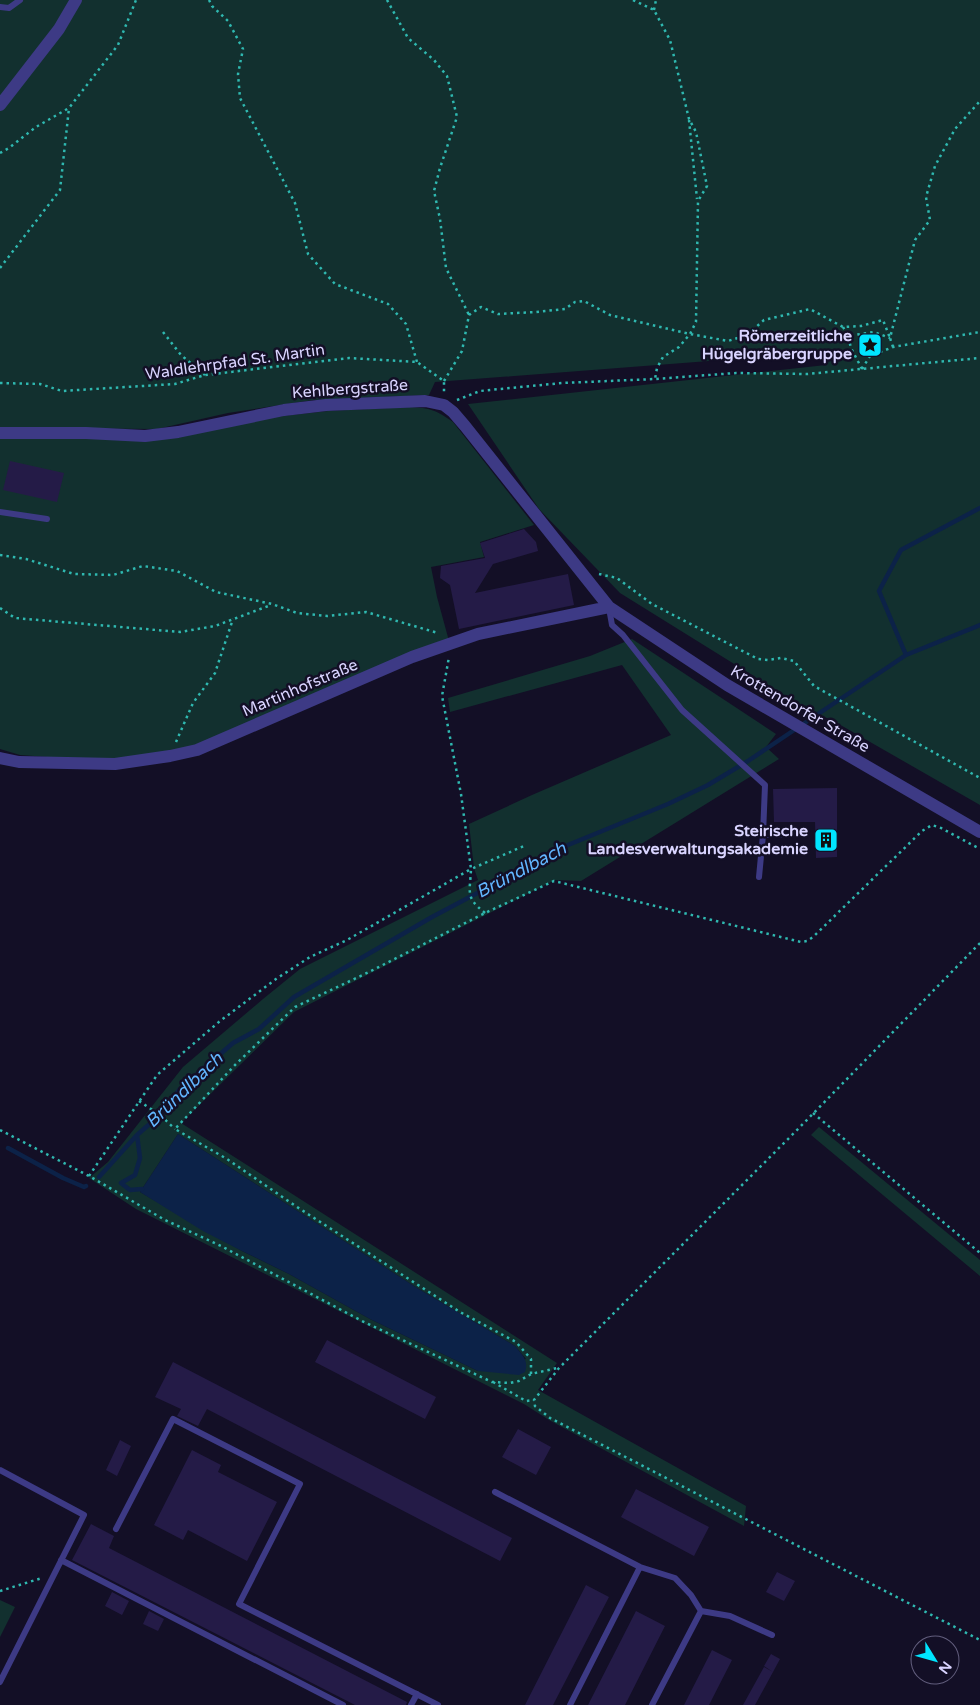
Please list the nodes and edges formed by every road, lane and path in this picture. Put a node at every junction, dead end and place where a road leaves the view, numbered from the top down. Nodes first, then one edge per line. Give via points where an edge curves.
1 (20, 0) edge
2 (76, 0) edge
3 (136, 0) edge
4 (210, 0) edge
5 (387, 0) edge
6 (633, 0) edge
7 (656, 0) edge
8 (0, 7) edge
9 (654, 10) junction
10 (980, 101) edge
11 (0, 105) edge
12 (69, 108) junction
13 (689, 118) junction
14 (0, 152) edge
15 (698, 201) junction
16 (0, 268) edge
17 (469, 315) junction
18 (843, 327) junction
19 (163, 332) dead end
20 (980, 332) edge
21 (690, 334) junction
22 (848, 336) junction
23 (890, 338) junction
24 (893, 348) junction
25 (980, 358) edge
26 (416, 362) junction
27 (862, 369) junction
28 (206, 375) junction
29 (655, 379) junction
30 (444, 381) junction
31 (0, 384) edge
32 (444, 405) junction
33 (0, 433) edge
34 (0, 512) edge
35 (48, 519) dead end
36 (0, 555) edge
37 (578, 569) junction
38 (272, 604) junction
39 (608, 607) junction
40 (0, 608) edge
41 (233, 619) junction
42 (449, 644) junction
43 (170, 756) junction
44 (0, 758) edge
45 (980, 778) edge
46 (980, 832) edge
47 (763, 834) junction
48 (798, 834) dead end
49 (524, 846) dead end
50 (980, 848) edge
51 (471, 869) junction
52 (759, 877) dead end
53 (485, 913) junction
54 (980, 943) edge
55 (139, 1101) junction
56 (813, 1113) junction
57 (175, 1129) junction
58 (0, 1130) edge
59 (89, 1176) junction
60 (980, 1253) edge
61 (558, 1368) junction
62 (530, 1374) junction
63 (492, 1382) junction
64 (534, 1400) junction
65 (0, 1470) edge
66 (495, 1492) dead end
67 (116, 1529) dead end
68 (61, 1560) junction
69 (640, 1568) junction
70 (55, 1574) junction
71 (0, 1590) edge
72 (701, 1611) junction
73 (772, 1635) dead end
74 (980, 1640) edge
75 (0, 1682) edge
76 (417, 1694) junction
77 (344, 1705) edge
78 (411, 1705) edge
79 (438, 1705) edge
80 (570, 1705) edge
81 (652, 1705) edge

1 - 8 lane via 9,8
2 - 11 street via 59,29
3 - 12 path via 118,45
4 - 26 path via 228,21 243,49 238,74 240,98 295,204 308,254 336,284 388,304 406,324
5 - 17 path via 408,38 448,76 457,116 434,191 446,268
6 - 9 path
7 - 9 path
9 - 13 path via 670,40
10 - 23 path via 955,129 935,166 926,197 930,220 915,240
12 - 14 path
12 - 16 path via 60,190
13 - 15 path
13 - 15 path via 696,132 707,186
15 - 21 path via 696,322
17 - 21 path via 481,307 498,314 565,310 574,302 584,301 610,314
17 - 30 path via 462,350
18 - 21 path via 810,309 764,320 747,335 728,341
18 - 22 path
18 - 23 path via 884,320
19 - 28 path via 181,355
20 - 24 path
21 - 29 path via 663,357
22 - 23 path via 874,332
22 - 27 path
23 - 24 path
24 - 27 path via 870,356
25 - 27 path
26 - 28 path, Waldlehrpfad St. Martin via 349,358
26 - 30 path
27 - 29 path
28 - 31 path, Waldlehrpfad St. Martin via 176,384 62,391 40,384
29 - 32 path via 480,391
30 - 32 path
32 - 33 street, Kehlbergstraße via 425,400 326,405 145,436
32 - 37 street via 465,426
34 - 35 lane
36 - 38 path via 26,559 74,574 113,575 143,566 177,571 216,592
37 - 39 street
37 - 45 path via 617,578 652,604 758,659 794,660 814,686
38 - 41 path
38 - 42 path via 297,613 327,616 366,612 440,634
39 - 42 street, Martinhofstraße via 478,634
39 - 46 street, Krottendorfer Straße via 727,685
39 - 47 lane via 612,625 682,710 765,784
40 - 41 path via 15,618 180,632 215,626
41 - 43 path via 215,673 193,703
42 - 43 street, Martinhofstraße via 412,657 214,744
42 - 51 path via 442,696 461,794
43 - 44 street, Martinhofstraße via 115,764 19,762
47 - 48 lane
47 - 52 lane
49 - 51 path
50 - 53 path via 932,825 813,937 801,942 554,882
51 - 53 path via 469,897
51 - 55 path via 276,979 157,1075
53 - 57 path via 295,1007 234,1065
54 - 56 path
55 - 57 path
55 - 59 path
56 - 60 path
56 - 61 path
57 - 62 path via 227,1159 460,1312 516,1342 531,1360
58 - 59 path
59 - 63 path via 165,1220 362,1321
61 - 62 path
61 - 64 path
62 - 63 path via 510,1383
63 - 64 path via 526,1401
64 - 74 path via 535,1406 559,1422
65 - 68 lane via 84,1514
66 - 69 lane
67 - 76 lane via 173,1420 300,1484 239,1604
68 - 70 lane
68 - 77 lane
69 - 72 lane via 675,1578
69 - 80 lane
70 - 71 path
70 - 75 lane
72 - 73 lane via 730,1616
72 - 81 lane
76 - 78 lane
76 - 79 lane

